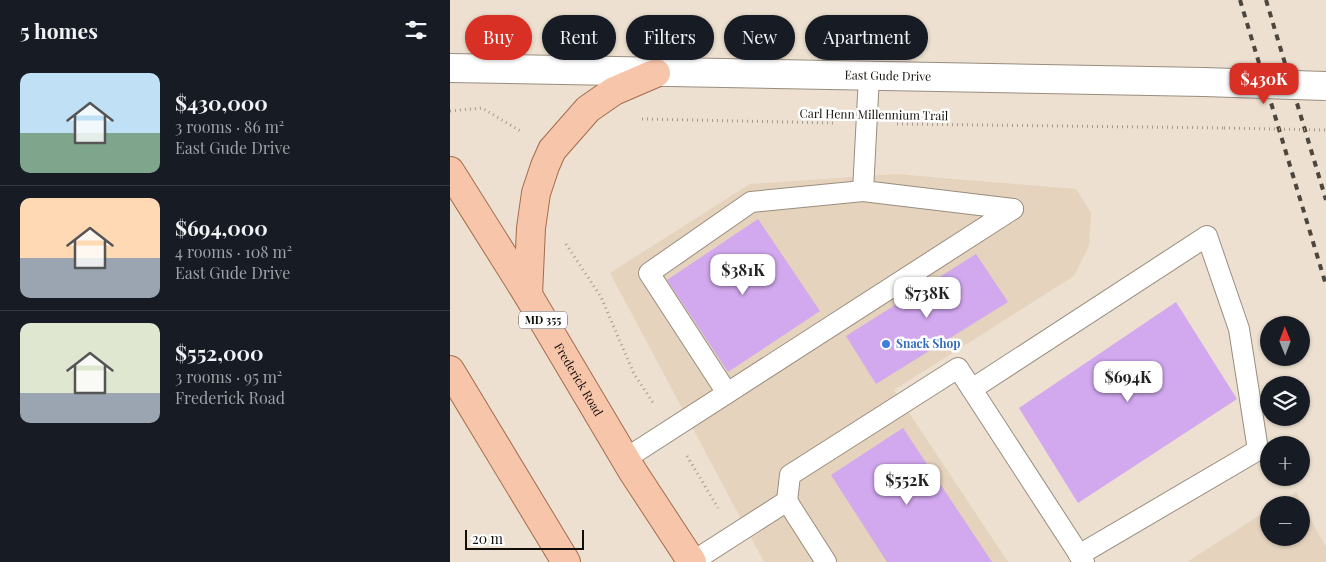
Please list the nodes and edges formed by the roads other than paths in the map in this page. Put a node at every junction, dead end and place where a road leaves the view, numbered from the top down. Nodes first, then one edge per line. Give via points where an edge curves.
1 (450, 68) edge
2 (656, 73) junction
3 (869, 76) junction
4 (1326, 86) edge
5 (450, 171) edge
6 (863, 191) junction
7 (528, 295) junction
8 (450, 370) edge
9 (972, 389) junction
10 (727, 393) junction
11 (626, 459) junction
12 (787, 500) junction
13 (1082, 558) edge
14 (561, 559) edge
15 (692, 562) edge
16 (826, 562) edge

1 - 2 main road, East Gude Drive
2 - 3 main road, East Gude Drive
2 - 7 main road via 614,91 588,109 552,150 536,193
3 - 4 main road, East Gude Drive, bridge
3 - 6 lane
5 - 7 main road, Frederick Road / MD 355
6 - 10 lane via 751,202 649,273
6 - 10 lane via 1013,208
7 - 11 main road, Frederick Road / MD 355
8 - 14 main road
9 - 12 lane via 958,368 790,476
9 - 13 lane
9 - 13 lane via 1207,236 1239,329 1258,450
10 - 11 lane
11 - 15 main road, Frederick Road / MD 355
12 - 15 lane
12 - 16 lane

